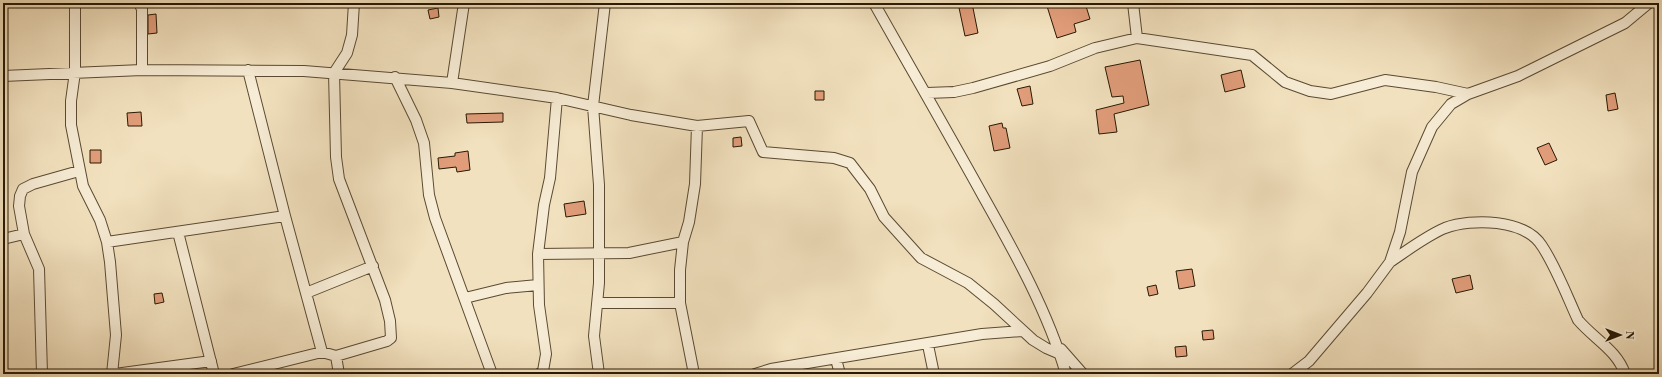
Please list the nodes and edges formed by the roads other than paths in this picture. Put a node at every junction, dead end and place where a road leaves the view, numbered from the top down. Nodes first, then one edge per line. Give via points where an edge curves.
1 (75, 3) edge
2 (139, 3) edge
3 (354, 3) edge
4 (464, 3) edge
5 (605, 3) edge
6 (874, 3) edge
7 (1133, 3) edge
8 (1649, 3) edge
9 (1137, 38) junction
10 (142, 70) junction
11 (248, 70) junction
12 (75, 72) junction
13 (334, 73) junction
14 (3, 76) edge
15 (395, 78) junction
16 (452, 83) junction
17 (926, 93) junction
18 (1468, 94) junction
19 (557, 98) junction
20 (593, 106) junction
21 (697, 126) junction
22 (79, 171) junction
23 (285, 216) junction
24 (178, 232) junction
25 (24, 234) junction
26 (3, 239) edge
27 (107, 242) junction
28 (683, 242) junction
29 (599, 253) junction
30 (538, 254) junction
31 (1390, 262) junction
32 (373, 266) junction
33 (538, 285) junction
34 (306, 293) junction
35 (465, 298) junction
36 (598, 303) junction
37 (680, 303) junction
38 (1022, 331) junction
39 (928, 344) junction
40 (1059, 350) junction
41 (322, 352) junction
42 (336, 356) junction
43 (836, 359) junction
44 (211, 361) junction
45 (768, 372) edge
46 (42, 374) edge
47 (114, 374) edge
48 (214, 374) edge
49 (233, 374) edge
50 (338, 374) edge
51 (492, 374) edge
52 (539, 374) edge
53 (599, 374) edge
54 (694, 374) edge
55 (755, 374) edge
56 (840, 374) edge
57 (934, 374) edge
58 (1066, 374) edge
59 (1083, 374) edge
60 (1292, 374) edge
61 (1625, 374) edge

1 - 12 street
2 - 10 street via 142,8
3 - 13 street via 352,35 347,53
4 - 16 street
5 - 20 street
6 - 17 street
7 - 9 street
8 - 18 street via 1625,23 1606,33 1518,76
9 - 17 street via 1095,48 1050,66 974,88
9 - 18 street via 1252,55 1285,82 1310,91 1331,94 1385,80
10 - 11 street
10 - 12 street
11 - 13 street
11 - 23 street
12 - 14 street
12 - 22 street via 71,125
13 - 15 street
13 - 32 street via 339,179
15 - 16 street
15 - 35 street via 420,130 424,143 429,195 435,218
16 - 19 street
17 - 40 street via 1011,246
18 - 31 street via 1451,104 1432,127 1412,172 1400,232
19 - 20 street
19 - 30 street via 550,178
20 - 21 street
20 - 29 street via 599,185
21 - 28 street via 695,184
21 - 38 street via 749,121 763,152 834,158 850,163 870,188 884,217 921,258 968,283
22 - 25 street via 34,184 23,190 19,206
22 - 27 street
23 - 24 street
23 - 34 street
24 - 27 street
24 - 44 street
25 - 26 street
25 - 46 street via 39,269
27 - 47 street via 116,315
28 - 29 street via 629,253
28 - 37 street
29 - 30 street
29 - 36 street
30 - 33 street
31 - 60 street via 1309,361
31 - 61 street via 1445,228 1471,222 1502,224 1525,230 1542,244 1578,320 1618,358
32 - 34 street
32 - 42 street via 390,321 391,338
33 - 35 street via 506,288
33 - 52 street via 546,354 543,371
34 - 41 street
35 - 51 street
36 - 37 street
36 - 53 street via 594,336
37 - 54 street
38 - 39 street via 982,334
38 - 40 street via 1046,348
39 - 43 street
39 - 57 street
40 - 58 street
40 - 59 street
41 - 42 street
41 - 49 street
42 - 50 street
43 - 45 street
43 - 56 street
44 - 47 street
44 - 48 street
45 - 55 street

